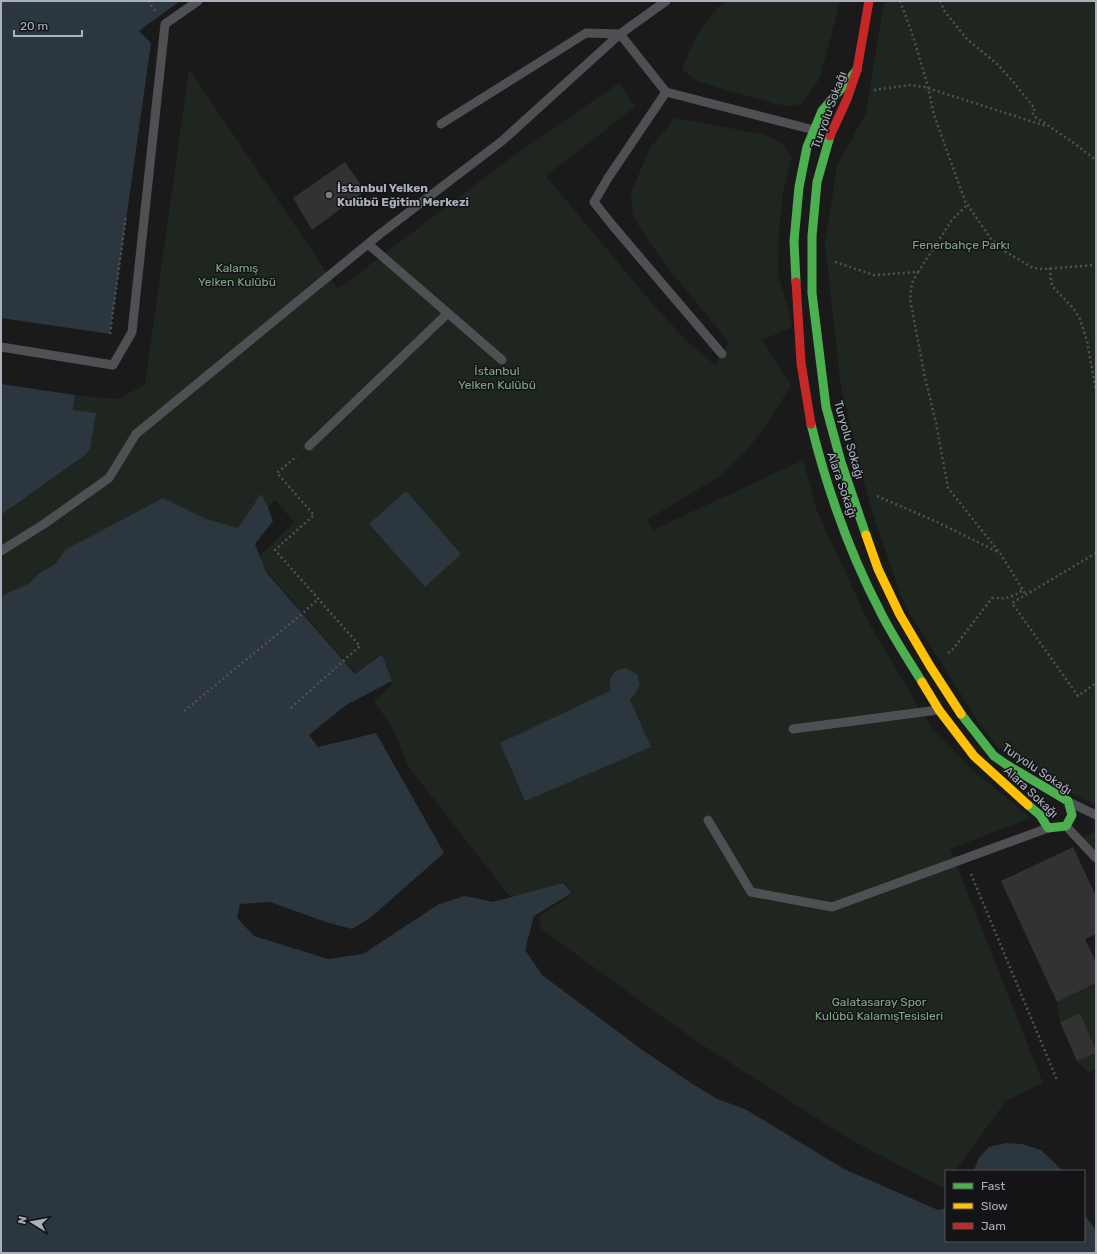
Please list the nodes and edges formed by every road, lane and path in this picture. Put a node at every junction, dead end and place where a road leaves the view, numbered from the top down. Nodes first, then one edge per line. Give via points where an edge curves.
1 (198, 1) edge
2 (666, 1) edge
3 (869, 1) edge
4 (900, 1) edge
5 (940, 1) edge
6 (620, 34) junction
7 (857, 70) junction
8 (928, 87) junction
9 (666, 92) junction
10 (847, 99) junction
11 (441, 124) dead end
12 (1051, 127) junction
13 (814, 130) junction
14 (1096, 160) edge
15 (967, 205) junction
16 (368, 244) junction
17 (812, 254) junction
18 (1096, 266) edge
19 (1050, 268) junction
20 (918, 272) junction
21 (448, 313) junction
22 (1, 347) edge
23 (722, 354) dead end
24 (502, 360) dead end
25 (1096, 391) edge
26 (309, 446) joint
27 (849, 485) junction
28 (1, 550) edge
29 (1000, 553) junction
30 (1096, 553) edge
31 (1023, 590) junction
32 (1026, 595) junction
33 (318, 599) junction
34 (930, 666) junction
35 (1096, 683) edge
36 (291, 708) dead end
37 (939, 710) junction
38 (184, 711) dead end
39 (793, 729) dead end
40 (1068, 801) junction
41 (1072, 815) joint
42 (1096, 815) edge
43 (708, 820) dead end
44 (1066, 826) junction
45 (1048, 828) junction
46 (1096, 858) edge
47 (964, 859) junction
48 (1057, 1080) dead end

1 - 22 lane via 165,24 132,332 113,364
2 - 6 lane
3 - 7 street, Turyolu Sokağı
4 - 8 path
5 - 12 path via 945,12 967,39 1011,79 1035,109 1032,112 1034,116
6 - 9 lane
6 - 11 lane via 586,33
6 - 16 lane via 502,141
7 - 10 street, Turyolu Sokağı
7 - 13 street, Alara Sokağı via 822,111
8 - 10 path via 910,84 874,90
8 - 12 path
8 - 15 path via 934,115
9 - 13 lane
9 - 23 lane via 594,202
10 - 17 street, Turyolu Sokağı via 830,136 817,182
12 - 14 path
13 - 37 street, Alara Sokağı via 807,147 799,187 794,241 801,363 809,416 835,507 864,578 900,647
15 - 19 path via 991,239 1006,252 1033,268
15 - 20 path via 952,220
16 - 21 lane
16 - 28 lane via 136,434 109,478 44,524
17 - 20 path via 874,275
17 - 27 street, Turyolu Sokağı via 812,293 826,407
18 - 19 path
19 - 25 path via 1051,282 1080,319 1087,340
20 - 29 path via 912,283 910,299 948,488
21 - 24 lane
21 - 26 lane
26 - 33 path via 278,474 314,515 275,550
27 - 29 path via 925,517
27 - 34 street, Turyolu Sokağı via 878,569 900,615
29 - 31 path
30 - 32 path
31 - 32 path
31 - 34 path via 1012,597 992,598 953,649
32 - 35 path via 1012,603 1078,696
33 - 36 path via 360,646
33 - 38 path
34 - 40 street, Turyolu Sokağı via 958,710 994,756
37 - 39 lane
37 - 45 street, Alara Sokağı via 974,756 1040,815
40 - 41 street, Turyolu Sokağı
40 - 42 lane
41 - 44 street, Alara Sokağı
43 - 47 lane via 750,892 832,907
44 - 45 street, Alara Sokağı
44 - 46 lane
45 - 47 lane
47 - 48 path

